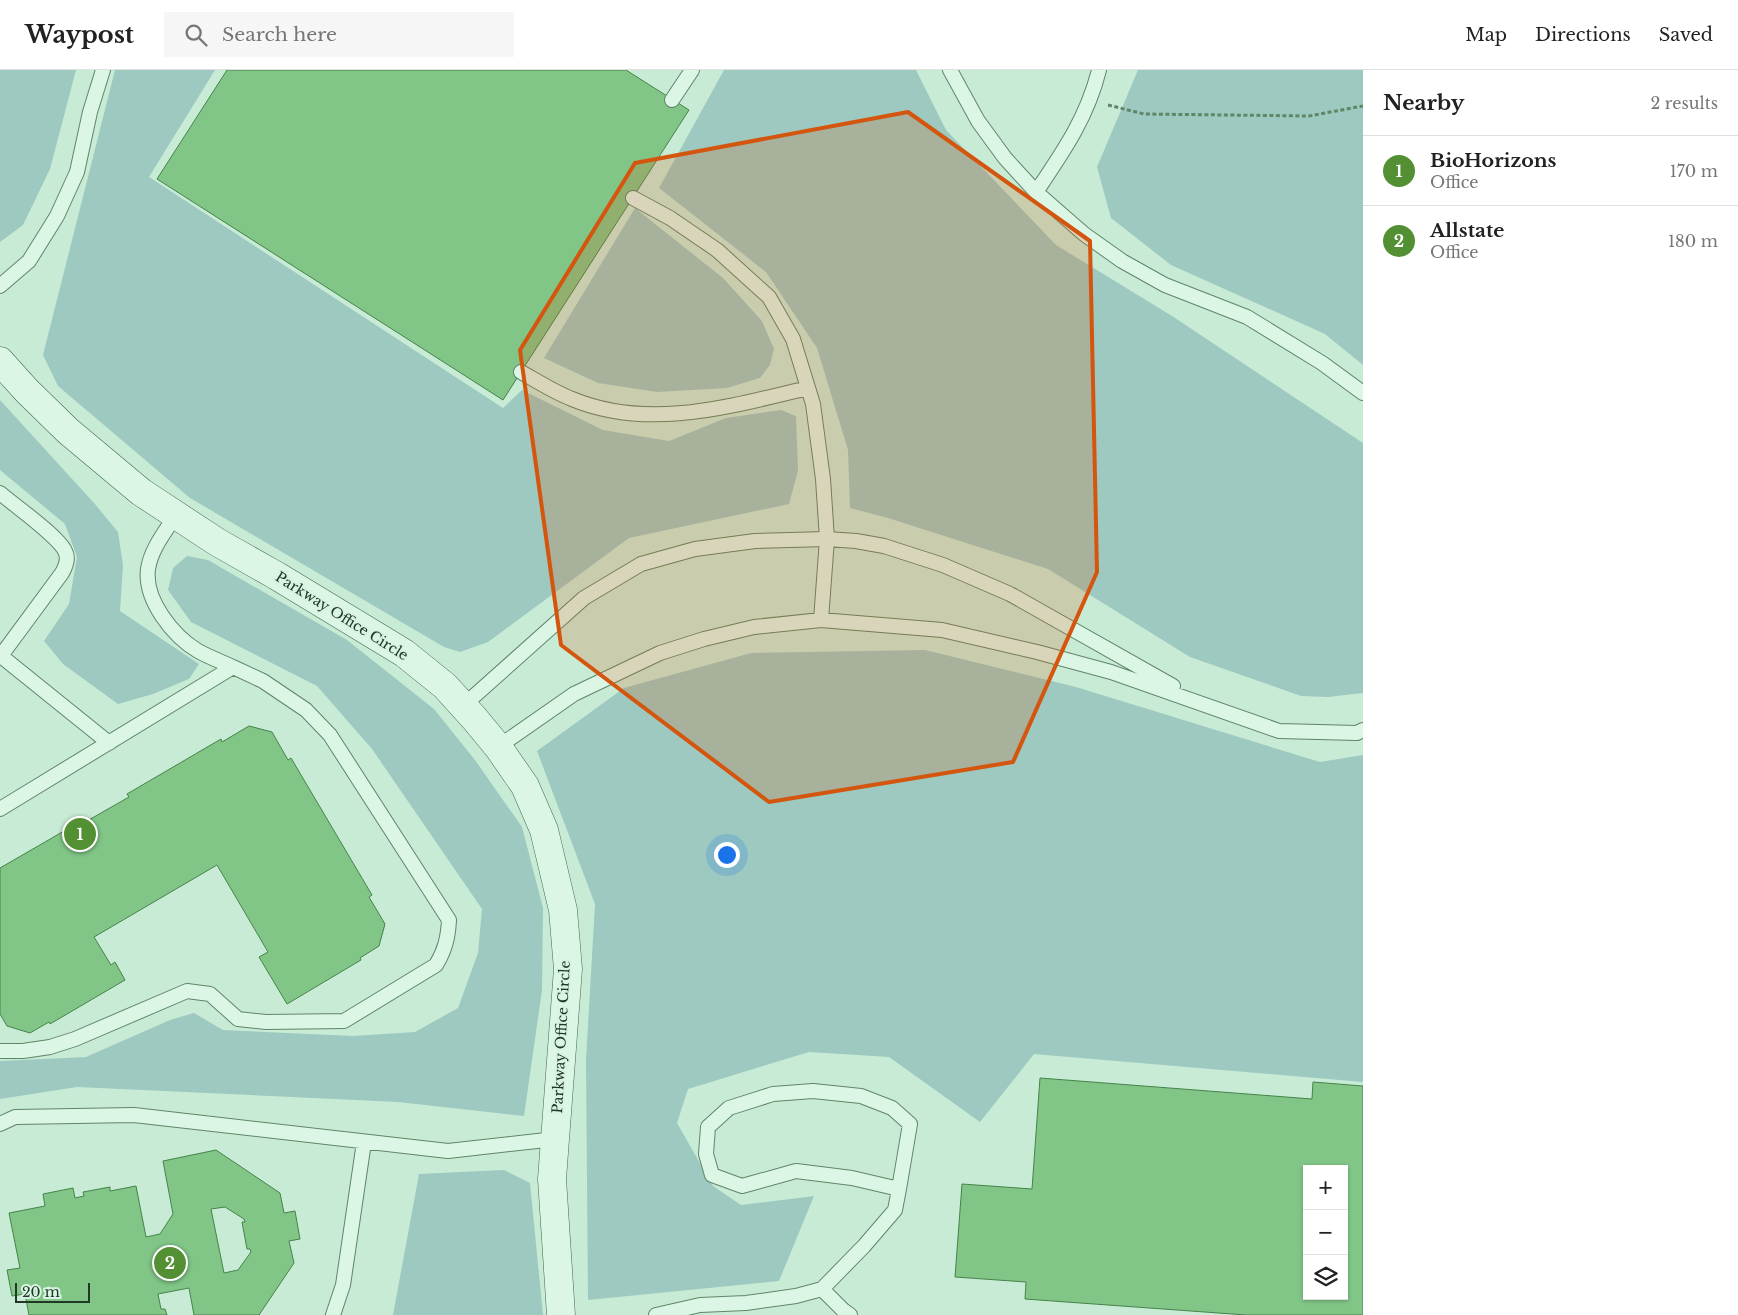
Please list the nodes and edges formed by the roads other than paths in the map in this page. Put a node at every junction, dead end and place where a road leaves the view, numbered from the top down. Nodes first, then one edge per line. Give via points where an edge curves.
1 (103, 70) edge
2 (692, 70) edge
3 (950, 70) edge
4 (1099, 70) edge
5 (672, 100) dead end
6 (1036, 192) junction
7 (633, 198) dead end
8 (0, 286) edge
9 (0, 361) edge
10 (521, 372) dead end
11 (808, 388) junction
12 (1363, 393) edge
13 (0, 493) edge
14 (176, 515) junction
15 (827, 539) junction
16 (822, 620) junction
17 (0, 656) edge
18 (233, 667) junction
19 (1206, 704) junction
20 (463, 706) junction
21 (1363, 730) edge
22 (109, 743) junction
23 (498, 747) junction
24 (0, 809) edge
25 (0, 1051) edge
26 (0, 1124) edge
27 (555, 1139) junction
28 (364, 1142) junction
29 (899, 1189) junction
30 (822, 1288) junction
31 (333, 1315) edge
32 (561, 1315) edge
33 (656, 1315) edge
34 (850, 1315) edge

1 - 8 lane via 77,172 57,216 29,261
2 - 5 lane
3 - 6 lane via 978,121
4 - 6 lane via 1075,133
6 - 12 lane via 1084,234 1122,261 1165,285 1247,317 1322,363
7 - 11 lane via 717,250 769,297 793,339
9 - 14 street, Parkway Office Circle via 68,431 141,492
10 - 11 lane via 571,399 610,411 642,415 687,414 724,408
11 - 15 lane via 814,404
13 - 17 lane via 56,540 66,551 68,561
14 - 18 lane via 159,541 148,570 153,602 165,621 198,650
14 - 20 street, Parkway Office Circle via 404,653 445,686
15 - 16 lane
15 - 19 lane via 884,546 960,572 1010,594
15 - 20 lane via 755,541 695,549 641,564 584,598
16 - 19 lane via 942,630 1111,672
16 - 23 lane via 754,627 660,653 574,694
17 - 22 lane
18 - 22 lane
18 - 25 lane via 292,700 330,735 446,914 448,936 444,952 436,965 344,1021 238,1019 210,994 187,991 75,1039 50,1047
19 - 21 lane via 1279,731 1358,733
20 - 23 street, Parkway Office Circle
22 - 24 lane
23 - 27 street, Parkway Office Circle via 525,786 544,830 562,910 568,969
26 - 28 lane via 15,1118 134,1115
27 - 28 lane via 448,1151
27 - 32 street, Parkway Office Circle via 552,1179
28 - 31 lane via 343,1284
29 - 29 lane via 852,1178 796,1171 742,1186 712,1175 706,1154 708,1127 729,1108 773,1094 813,1091 861,1096 892,1108 910,1124
29 - 30 lane via 895,1210
30 - 33 lane via 796,1296 700,1305
30 - 34 lane

